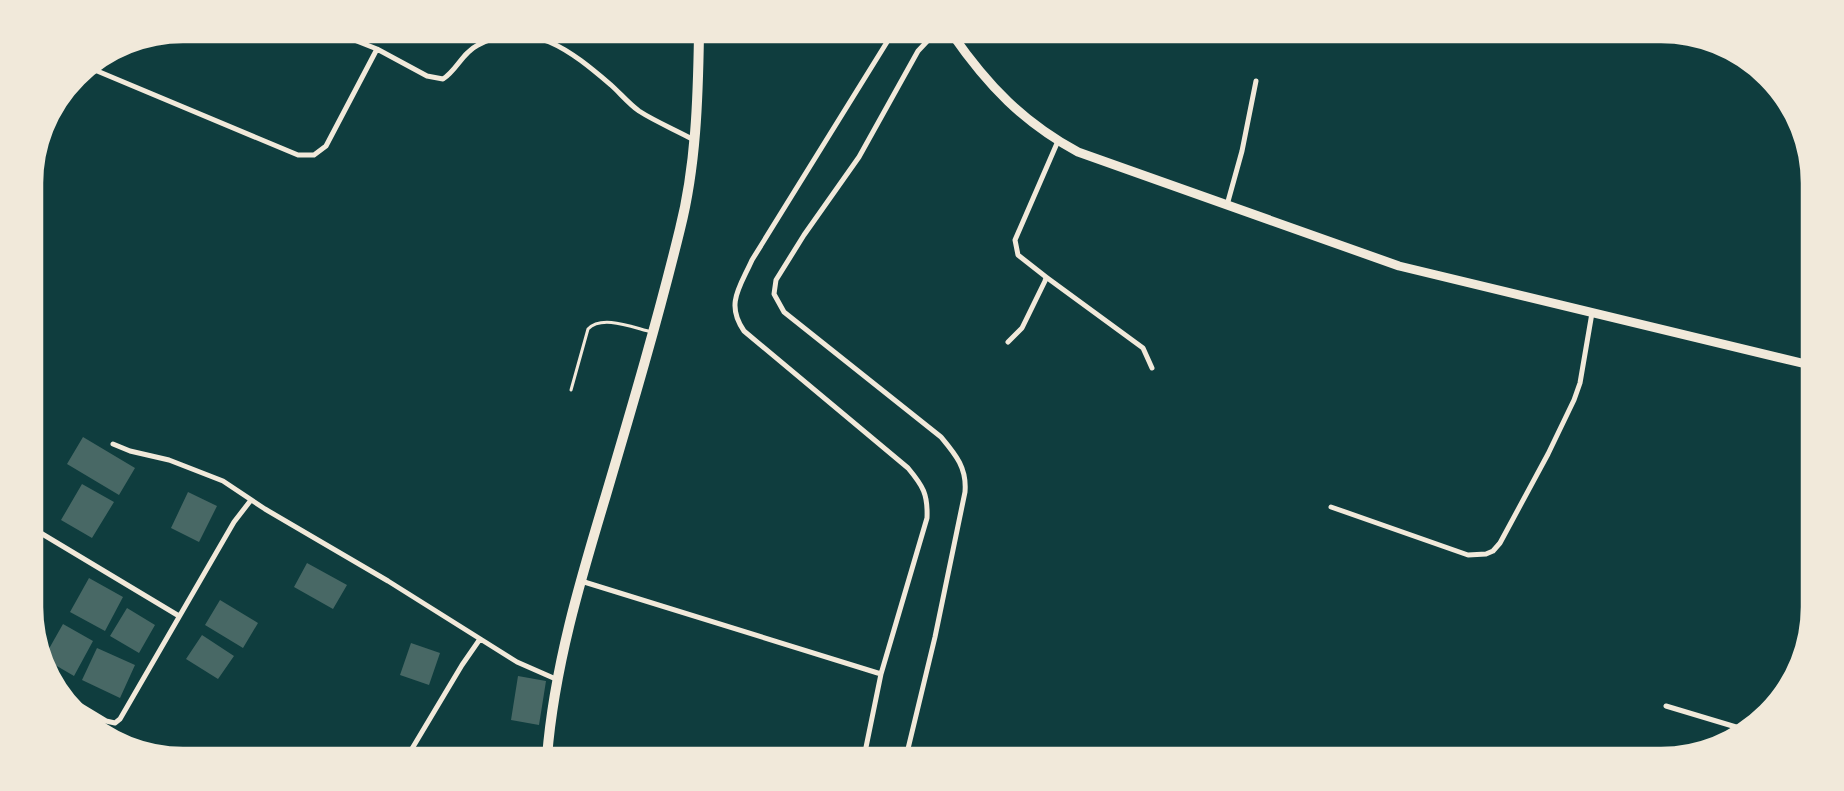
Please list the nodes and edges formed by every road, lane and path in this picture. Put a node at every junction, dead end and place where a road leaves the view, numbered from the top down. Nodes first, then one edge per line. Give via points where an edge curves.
1 (926, 42) edge
2 (958, 42) edge
3 (363, 43) edge
4 (483, 43) edge
5 (551, 43) edge
6 (699, 43) edge
7 (887, 43) edge
8 (377, 48) junction
9 (98, 72) edge
10 (1256, 81) dead end
11 (694, 140) junction
12 (1058, 141) junction
13 (1227, 205) junction
14 (1046, 277) junction
15 (1592, 313) junction
16 (652, 332) junction
17 (1008, 342) dead end
18 (1802, 363) edge
19 (1152, 368) dead end
20 (570, 390) dead end
21 (113, 444) dead end
22 (252, 500) junction
23 (1331, 508) dead end
24 (42, 534) edge
25 (580, 581) junction
26 (179, 616) junction
27 (480, 639) junction
28 (881, 674) junction
29 (558, 680) junction
30 (1666, 706) dead end
31 (87, 709) edge
32 (1736, 727) edge
33 (412, 748) edge
34 (548, 748) edge
35 (866, 748) edge
36 (908, 748) edge

1 - 36 street via 918,51 859,156 804,235 774,286 776,301 784,312 941,437 964,471 965,492 932,653
2 - 12 street via 991,86 1012,107
3 - 8 street
4 - 8 street via 458,61 443,79 427,76
5 - 11 street via 564,48 638,110
6 - 11 main road
7 - 28 street via 752,260 733,308 744,331 908,468 928,499 927,518
8 - 9 street via 326,146 320,153 306,156
10 - 13 street
11 - 16 main road via 681,228
12 - 13 street via 1078,152
12 - 14 street via 1015,240 1018,256
13 - 15 street via 1399,266
14 - 17 street via 1022,328
14 - 19 street via 1142,348
15 - 18 street
15 - 23 street via 1583,369 1574,400 1527,493 1493,551 1478,556 1468,555
16 - 20 lane via 605,322 592,324
16 - 25 main road
21 - 22 street via 207,474
22 - 26 street via 234,522
22 - 27 street
24 - 26 street
25 - 28 street
25 - 29 main road
26 - 31 street via 120,719 115,723 106,721
27 - 29 street via 517,662
27 - 33 street
28 - 35 street
29 - 34 main road
30 - 32 street

